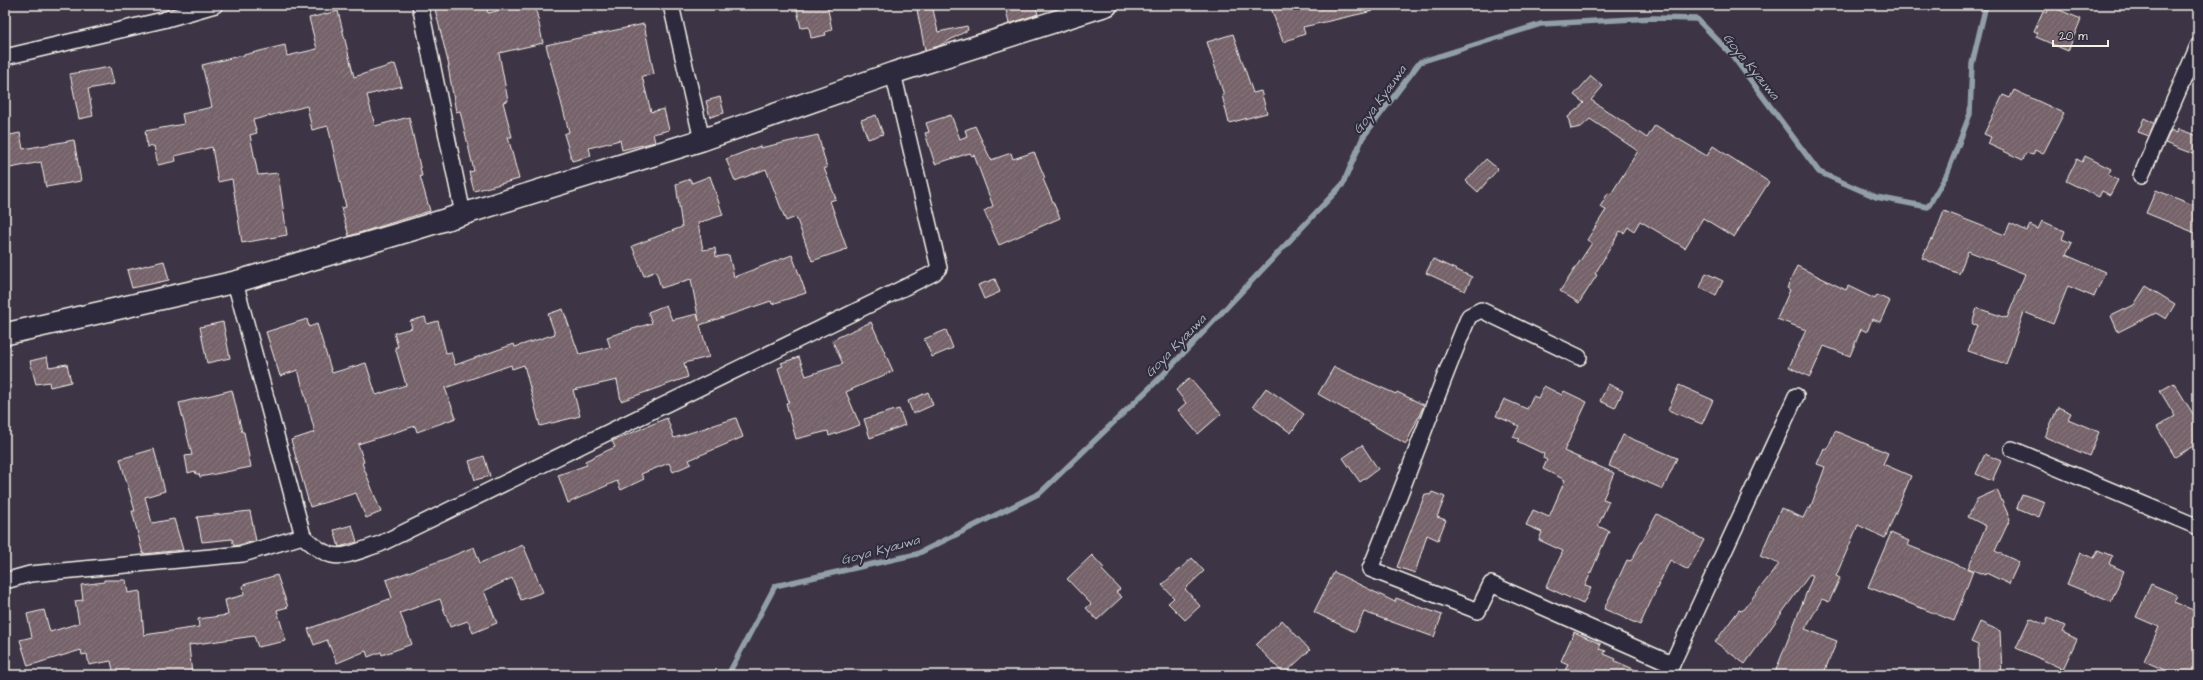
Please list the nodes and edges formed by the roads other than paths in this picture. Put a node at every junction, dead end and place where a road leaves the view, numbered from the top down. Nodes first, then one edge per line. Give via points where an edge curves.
1 (215, 5) edge
2 (420, 5) edge
3 (671, 5) edge
4 (1107, 5) edge
5 (2198, 46) edge
6 (5, 57) edge
7 (893, 73) junction
8 (702, 140) junction
9 (2141, 176) dead end
10 (464, 214) junction
11 (235, 282) junction
12 (5, 334) edge
13 (1579, 358) dead end
14 (1796, 396) dead end
15 (2012, 449) dead end
16 (2198, 527) edge
17 (303, 536) junction
18 (5, 581) edge
19 (1670, 670) edge

1 - 6 street via 163,20
2 - 10 street
3 - 8 street
4 - 7 street
5 - 9 street
7 - 8 street
7 - 17 street via 939,268 934,273 380,544 338,558 317,549
8 - 10 street
10 - 11 street
11 - 12 street
11 - 17 street
13 - 19 street via 1481,310 1469,316 1370,569 1478,611 1491,584
14 - 19 street
15 - 16 street
17 - 18 street via 244,554 30,574

